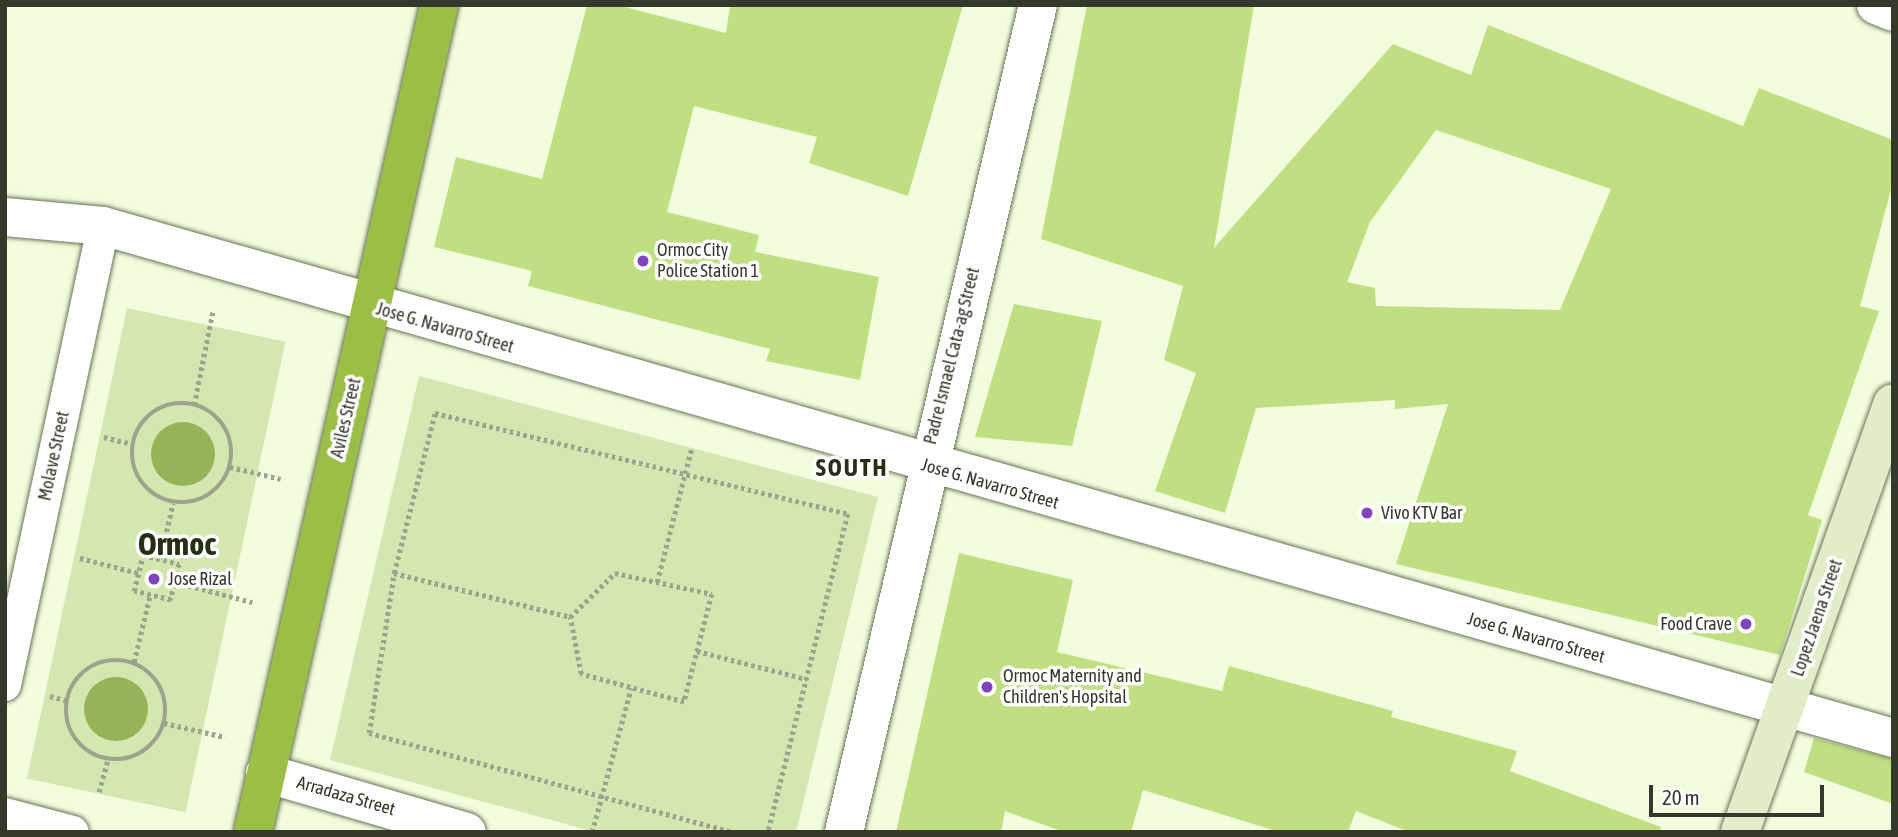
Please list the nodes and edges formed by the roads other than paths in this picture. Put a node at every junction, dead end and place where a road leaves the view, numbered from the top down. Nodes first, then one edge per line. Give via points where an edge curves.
1 (439, 5) edge
2 (1038, 5) edge
3 (1876, 5) edge
4 (1893, 12) edge
5 (5, 217) edge
6 (103, 226) junction
7 (371, 306) junction
8 (1893, 403) edge
9 (926, 466) junction
10 (5, 685) edge
11 (1785, 708) junction
12 (1893, 738) edge
13 (268, 760) junction
14 (5, 814) edge
15 (73, 832) edge
16 (253, 832) edge
17 (467, 832) edge
18 (844, 832) edge
19 (1740, 832) edge

1 - 7 highway, Aviles Street
2 - 9 street, Padre Ismael Cata-ag Street
3 - 4 street
5 - 6 street, Jose G. Navarro Street
6 - 7 street, Jose G. Navarro Street
6 - 10 lane, Molave Street
7 - 9 street, Jose G. Navarro Street
7 - 13 highway, Aviles Street
8 - 11 street, Lopez Jaena Street
9 - 11 street, Jose G. Navarro Street
9 - 18 street, Padre Ismael Cata-ag Street
11 - 12 street, Jose G. Navarro Street
11 - 19 street, Lopez Jaena Street
13 - 16 highway, Aviles Street
13 - 17 street, Arradaza Street
14 - 15 lane

